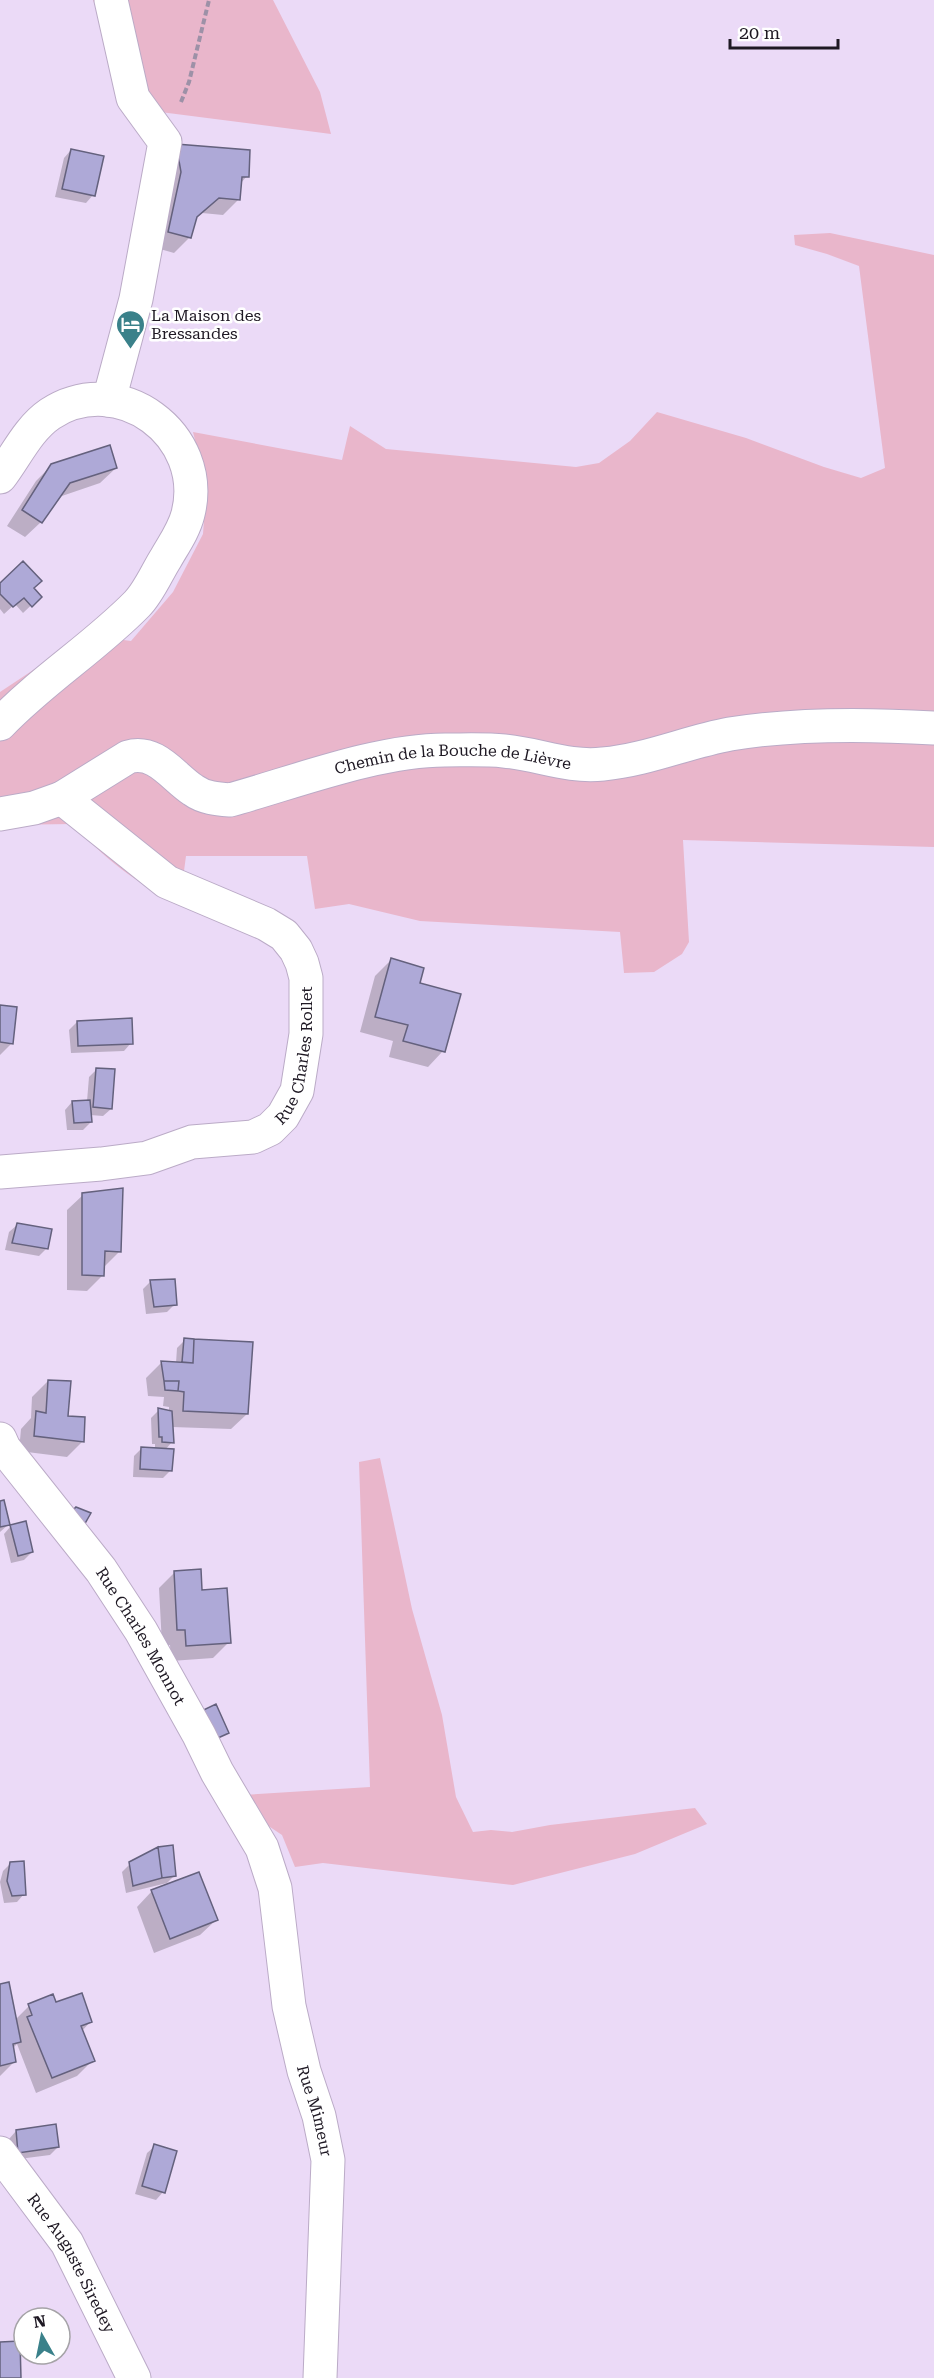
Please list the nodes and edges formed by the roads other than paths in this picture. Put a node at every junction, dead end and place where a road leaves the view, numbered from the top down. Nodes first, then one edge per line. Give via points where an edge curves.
1 (111, 0) edge
2 (109, 400) junction
3 (0, 477) edge
4 (0, 724) edge
5 (934, 728) edge
6 (62, 798) junction
7 (0, 814) edge
8 (0, 1172) edge
9 (0, 1439) edge
10 (262, 1848) joint
11 (0, 2153) edge
12 (134, 2378) edge
13 (320, 2378) edge

1 - 2 street via 134,98 165,142 136,299
2 - 3 street via 71,404 52,413 34,426
2 - 4 street via 135,406 170,432 189,471 188,514 181,533 139,603
5 - 6 street, Chemin de la Bouche de Lièvre via 889,725 774,729 730,734 626,762 599,765 570,764 506,751 442,750 375,759 230,801 194,791 155,759 139,754
6 - 7 street, Chemin de la Bouche de Lièvre
6 - 8 street, Rue Charles Rollet via 167,882 284,935 302,963 307,993 306,1034 297,1091 283,1116 270,1129 253,1137 192,1142 147,1158
9 - 10 street, Rue Charles Monnot via 101,1570 141,1631
10 - 13 street, Rue Mimeur via 275,1888 290,2006 328,2160
11 - 12 street, Rue Auguste Siredey via 67,2243

